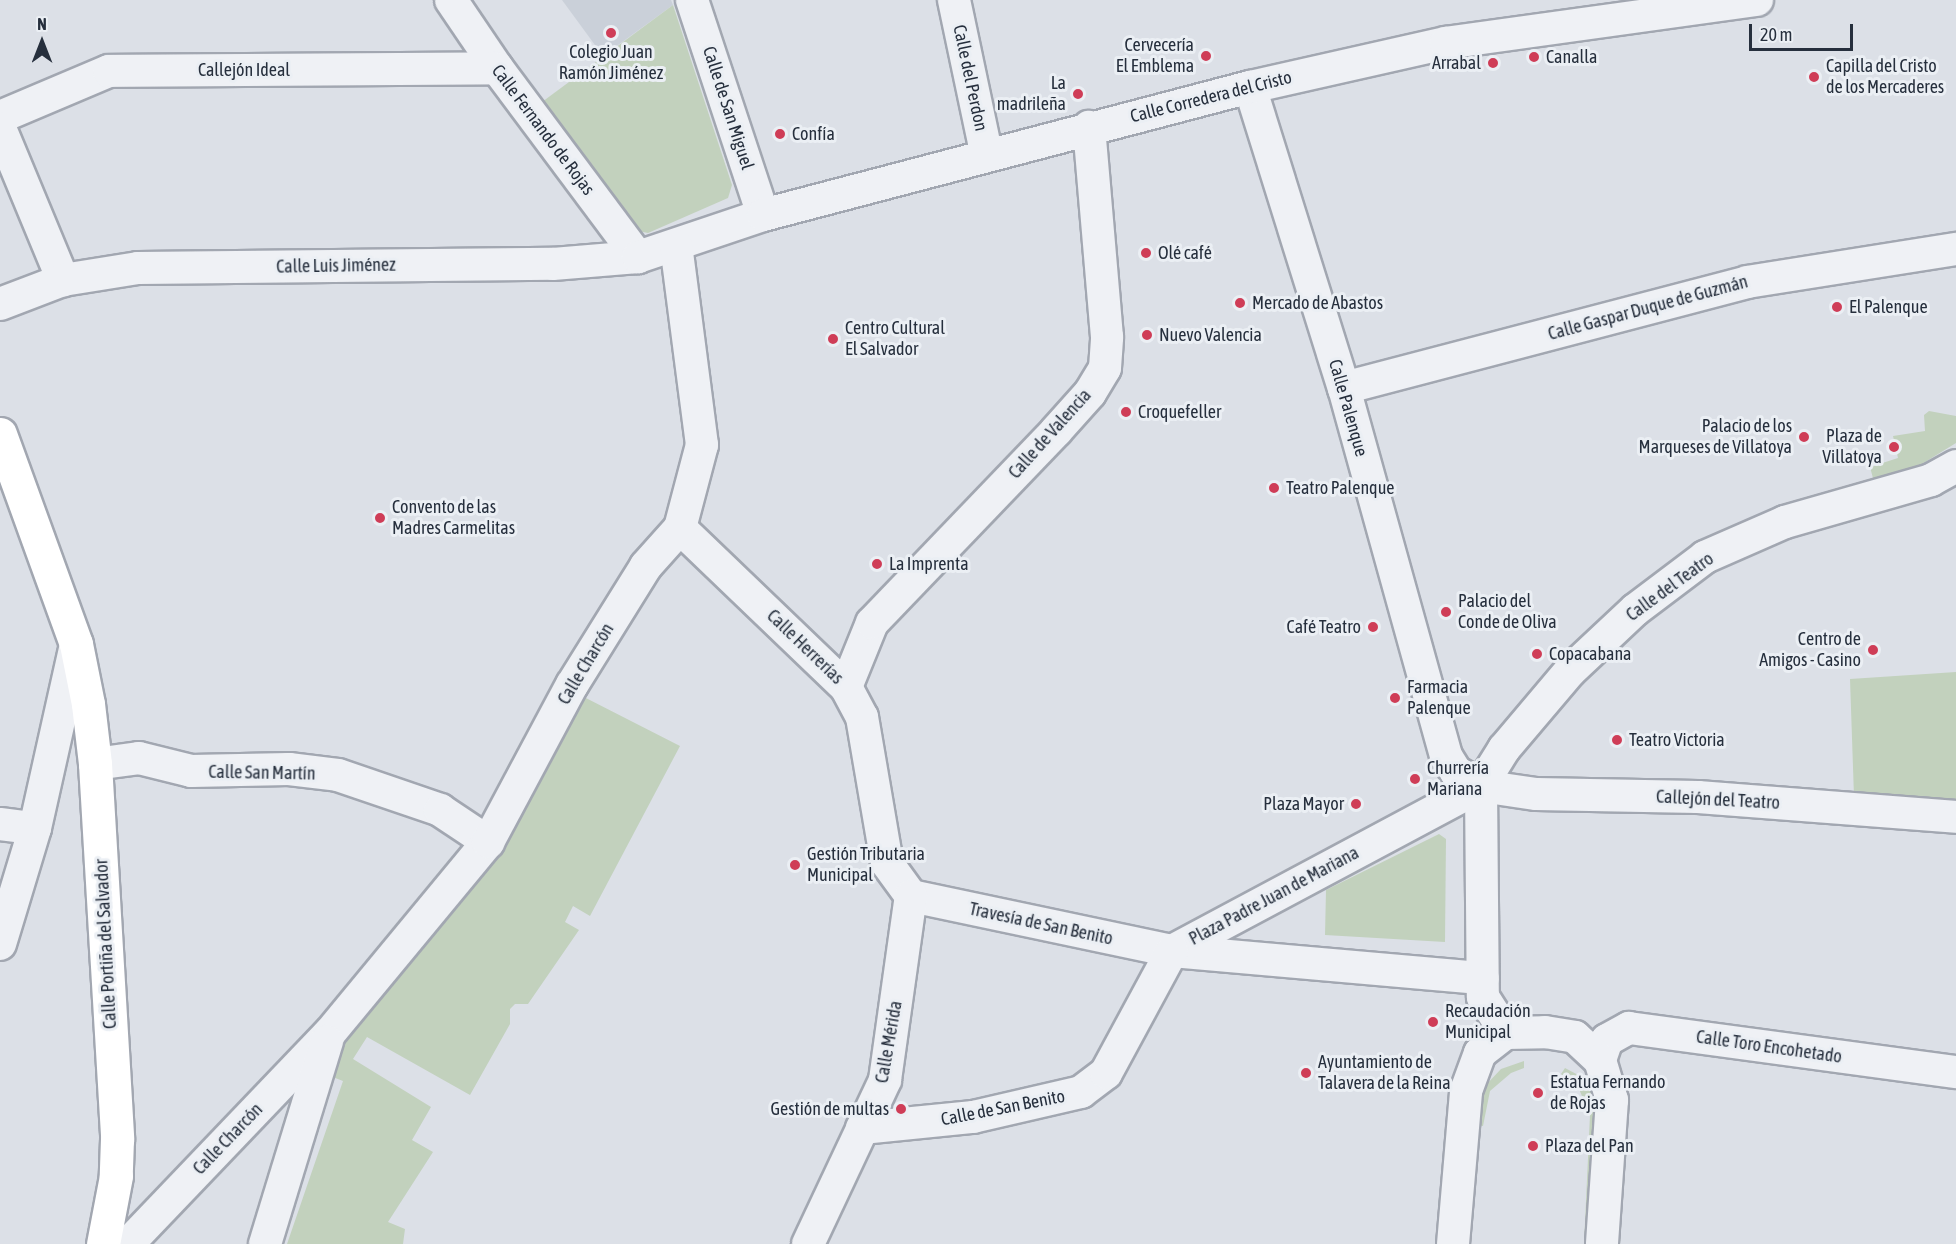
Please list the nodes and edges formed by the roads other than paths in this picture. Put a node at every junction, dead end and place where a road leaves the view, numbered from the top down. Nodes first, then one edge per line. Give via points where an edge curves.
1 (451, 0) edge
2 (692, 0) edge
3 (954, 0) edge
4 (1757, 0) edge
5 (497, 69) junction
6 (1251, 87) junction
7 (0, 117) edge
8 (1089, 127) junction
9 (0, 128) edge
10 (987, 156) junction
11 (763, 215) junction
12 (676, 246) junction
13 (1956, 249) edge
14 (638, 257) junction
15 (63, 280) junction
16 (0, 304) edge
17 (1344, 388) junction
18 (0, 434) edge
19 (1956, 466) edge
20 (680, 528) junction
21 (75, 644) junction
22 (846, 687) junction
23 (95, 764) junction
24 (1481, 786) junction
25 (1956, 817) edge
26 (0, 824) edge
27 (34, 828) junction
28 (488, 842) junction
29 (911, 896) junction
30 (0, 944) edge
31 (1172, 951) junction
32 (1483, 978) junction
33 (1506, 1033) junction
34 (329, 1034) junction
35 (1600, 1060) junction
36 (1956, 1072) edge
37 (862, 1128) junction
38 (103, 1244) edge
39 (128, 1244) edge
40 (264, 1244) edge
41 (808, 1244) edge
42 (1453, 1244) edge
43 (1602, 1244) edge

1 - 5 street, Calle Fernando de Rojas
2 - 11 street, Calle de San Miguel
3 - 10 street, Calle del Perdon
4 - 6 street, Calle Corredera del Cristo via 1446,43
5 - 7 street, Callejón Ideal via 109,71
5 - 14 street, Calle Fernando de Rojas
6 - 8 street, Calle Corredera del Cristo
6 - 17 street, Calle Palenque
8 - 10 street, Calle Corredera del Cristo
8 - 22 street, Calle de Valencia via 1107,337 1105,368 1083,401 872,623
9 - 15 street
10 - 11 street, Calle Corredera del Cristo
11 - 12 street, Calle Corredera del Cristo
12 - 14 street, Calle Luis Jiménez
12 - 20 street, Calle Charcón via 702,445
13 - 17 street, Calle Gaspar Duque de Guzmán via 1747,282
14 - 15 street, Calle Luis Jiménez via 554,264 138,268
15 - 16 street, Calle Luis Jiménez
17 - 24 street, Calle Palenque via 1446,756 1456,772
18 - 21 main road, Calle Portiña del Salvador
19 - 24 street, Calle del Teatro via 1931,480 1785,522 1705,557 1635,610 1570,671 1504,749
20 - 22 street, Calle Herrerías
20 - 28 street, Calle Charcón via 646,566 572,685
21 - 23 main road, Calle Portiña del Salvador
21 - 27 street
22 - 29 street, Calle Herrerías via 862,717 887,863
23 - 28 street, Calle San Martín via 139,758 191,771 289,769 338,776 440,810
23 - 38 main road, Calle Portiña del Salvador via 117,1139 116,1176
24 - 25 street, Callejón del Teatro via 1536,794 1698,797
24 - 31 street, Plaza Padre Juan de Mariana
24 - 32 street
26 - 27 street
27 - 30 street
28 - 34 street, Calle Charcón
29 - 31 street, Travesía de San Benito
29 - 37 street, Calle Mérida via 885,1080
31 - 32 street, Plaza Padre Juan de Mariana
31 - 37 street, Calle de San Benito via 1106,1073 1081,1092 973,1117
32 - 33 street via 1483,997
33 - 35 street via 1545,1032 1575,1037
33 - 42 street via 1480,1053 1466,1091
34 - 39 street, Calle Charcón
34 - 40 street, Calle Charcón
35 - 36 street, Calle Toro Encohetado via 1607,1040 1629,1028
35 - 43 street via 1612,1100
37 - 41 street, Calle Mérida

